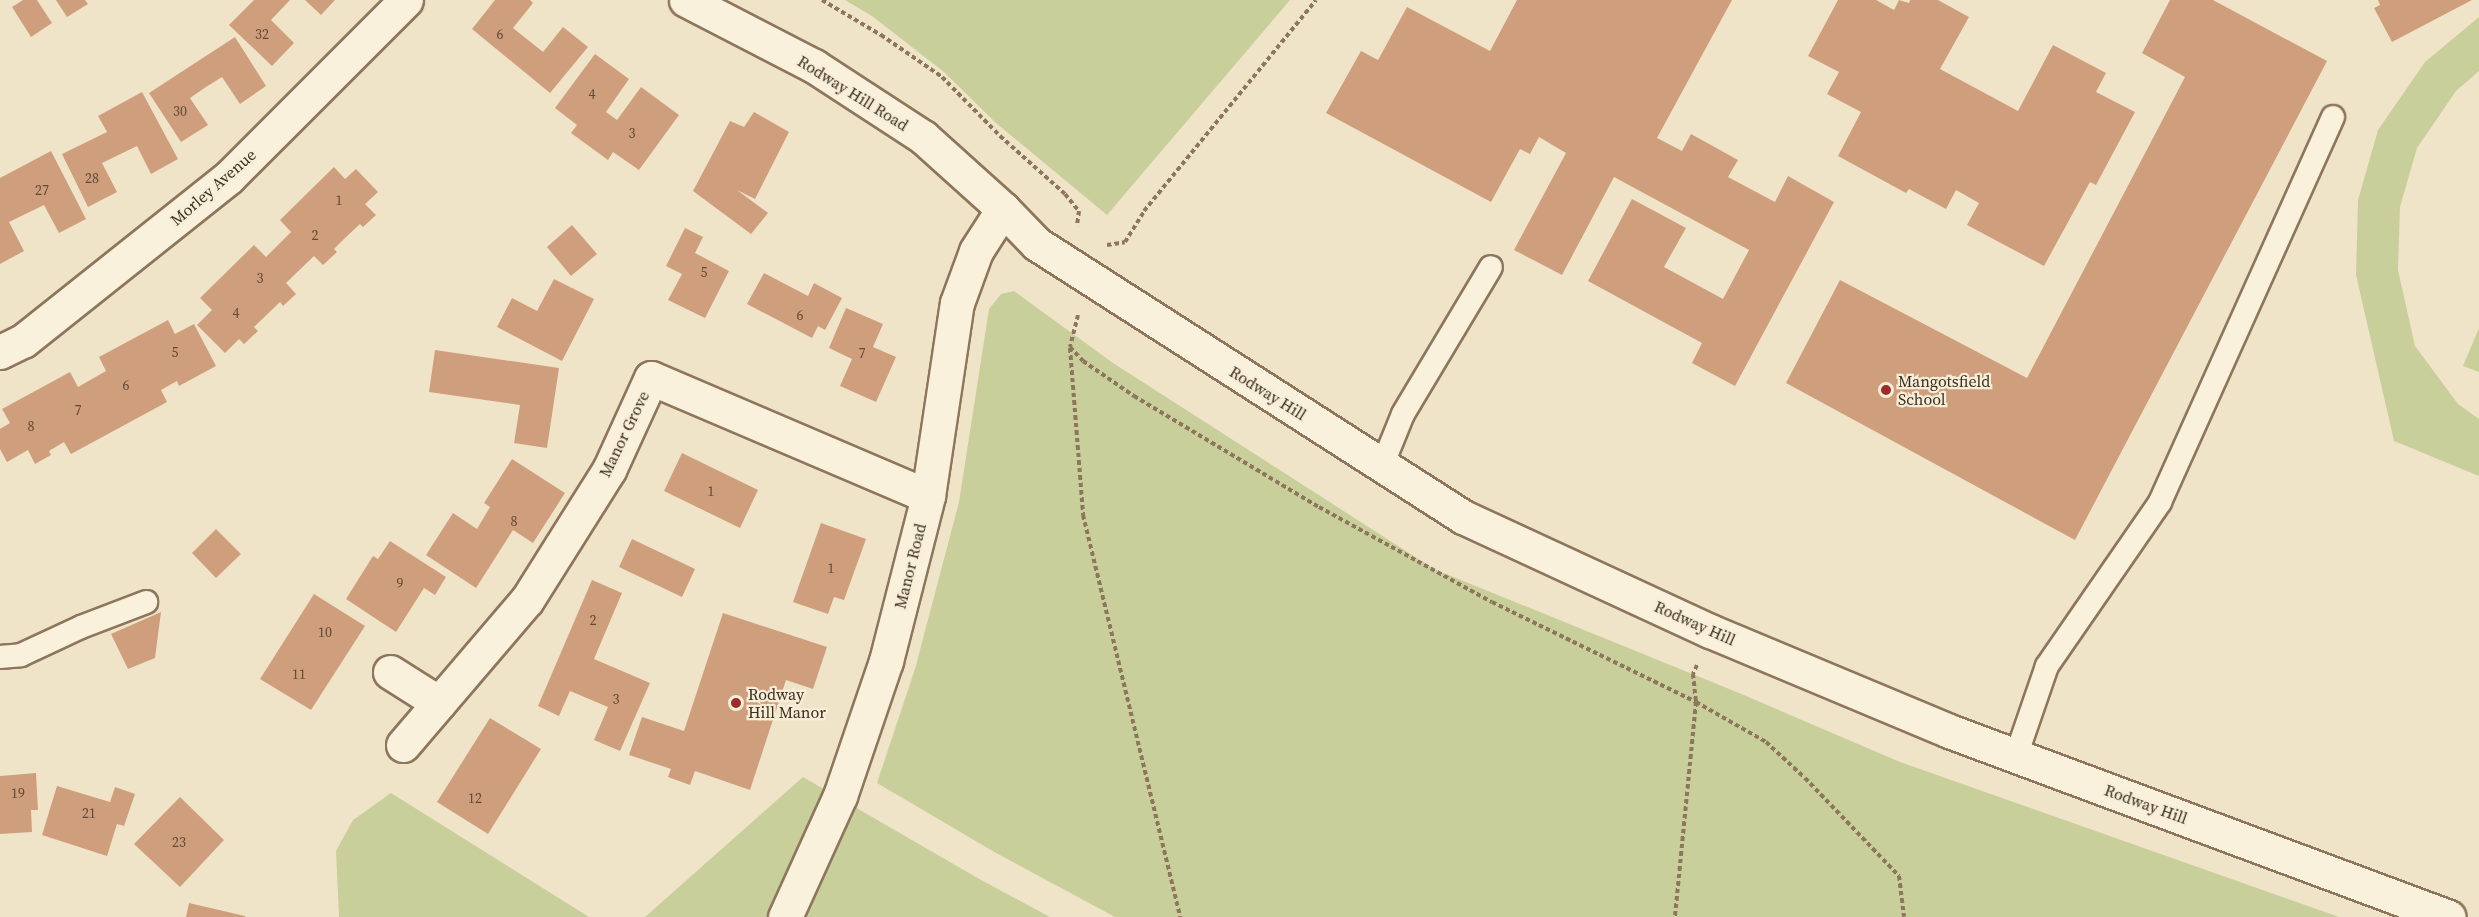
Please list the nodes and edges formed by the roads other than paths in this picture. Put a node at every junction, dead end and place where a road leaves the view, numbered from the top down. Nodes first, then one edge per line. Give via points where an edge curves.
1 (406, 0) edge
2 (686, 0) edge
3 (2333, 117) dead end
4 (1003, 209) junction
5 (1491, 267) dead end
6 (0, 352) edge
7 (1382, 465) junction
8 (928, 496) junction
9 (146, 602) dead end
10 (0, 657) edge
11 (390, 672) dead end
12 (439, 703) junction
13 (403, 745) dead end
14 (2016, 756) junction
15 (785, 917) edge
16 (2449, 917) edge

1 - 6 street, Morley Avenue via 229,177 23,341
2 - 4 street, Rodway Hill Road via 814,66 923,137
3 - 14 lane via 2160,502 2048,666
4 - 7 street, Rodway Hill via 1045,250
4 - 8 street, Manor Road via 976,251 957,303
5 - 7 lane via 1404,414
7 - 14 street, Rodway Hill via 1463,517 1710,631
8 - 12 street, Manor Grove via 651,378 609,470 527,600
8 - 15 street, Manor Road via 886,661 840,796
9 - 10 lane via 21,655
11 - 12 street
12 - 13 street, Manor Grove
14 - 16 street, Rodway Hill

